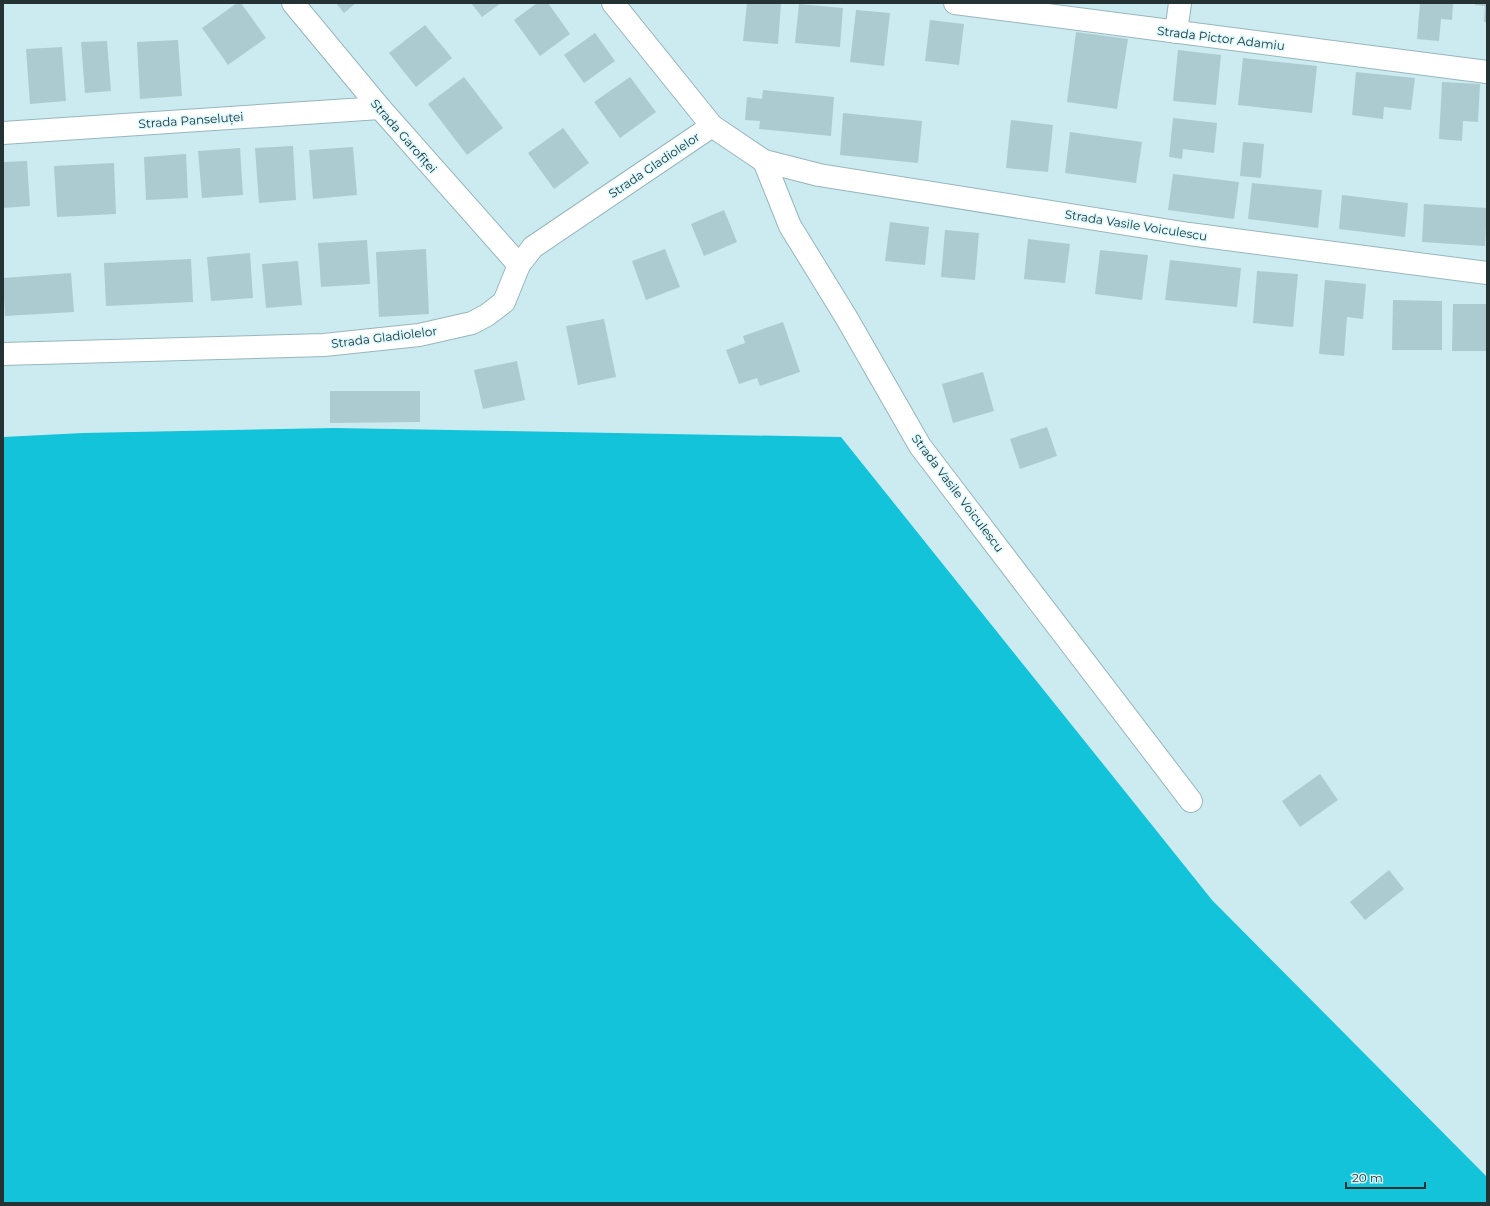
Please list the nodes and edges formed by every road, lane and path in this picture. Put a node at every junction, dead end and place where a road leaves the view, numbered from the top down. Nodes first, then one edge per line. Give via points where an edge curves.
1 (293, 3) edge
2 (613, 3) edge
3 (955, 3) edge
4 (1180, 3) edge
5 (1176, 32) junction
6 (1487, 72) edge
7 (380, 108) junction
8 (712, 126) junction
9 (3, 132) edge
10 (764, 161) junction
11 (519, 265) junction
12 (1487, 273) edge
13 (3, 354) edge
14 (1191, 801) dead end

1 - 7 street, Strada Garofiței
2 - 8 street, Strada Vasile Voiculescu
3 - 5 street, Strada Pictor Adamiu
4 - 5 street
5 - 6 street, Strada Pictor Adamiu
7 - 9 street, Strada Panseluței
7 - 11 street, Strada Garofiței
8 - 10 street, Strada Vasile Voiculescu
8 - 11 street, Strada Gladiolelor via 533,247
10 - 12 street, Strada Vasile Voiculescu via 819,175 1189,234
10 - 14 street, Strada Vasile Voiculescu via 790,226 920,446
11 - 13 street, Strada Gladiolelor via 504,302 488,315 472,323 419,336 324,345

